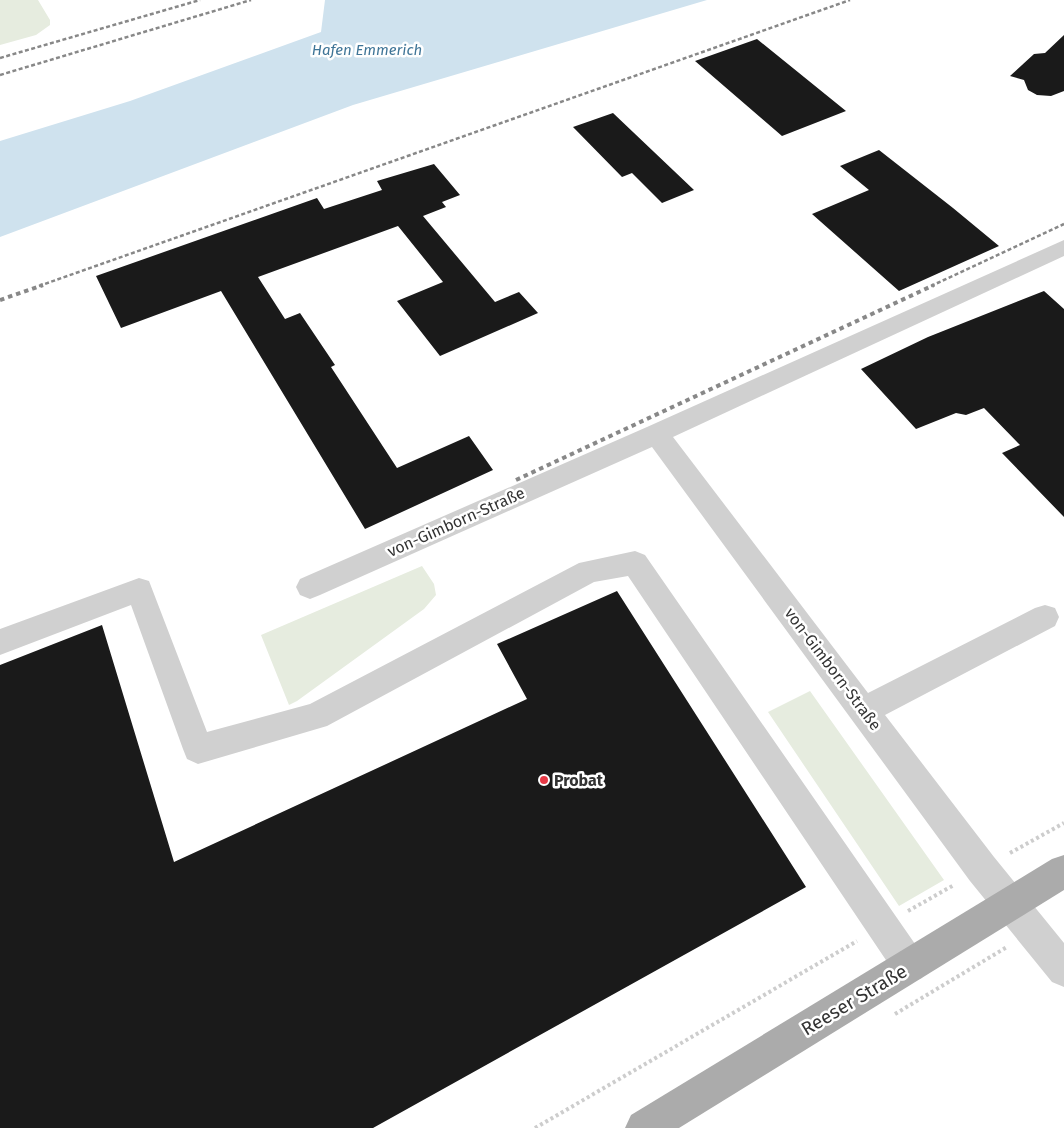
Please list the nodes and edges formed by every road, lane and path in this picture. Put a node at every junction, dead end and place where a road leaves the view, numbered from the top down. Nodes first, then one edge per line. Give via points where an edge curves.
1 (1064, 247) edge
2 (656, 434) junction
3 (310, 587) dead end
4 (1045, 617) dead end
5 (0, 642) edge
6 (864, 711) junction
7 (1064, 823) edge
8 (982, 869) junction
9 (1064, 871) edge
10 (1010, 904) junction
11 (882, 926) junction
12 (910, 966) junction
13 (1064, 970) edge
14 (536, 1128) edge
15 (644, 1128) edge

1 - 2 street, von-Gimborn-Straße
2 - 3 street, von-Gimborn-Straße
2 - 6 street, von-Gimborn-Straße
4 - 6 street
5 - 11 street via 139,590 198,750 316,716 589,572 635,563
6 - 8 street, von-Gimborn-Straße
7 - 8 path
8 - 10 street, von-Gimborn-Straße
8 - 11 path
9 - 10 main road, Reeser Straße
10 - 12 main road, Reeser Straße
10 - 13 street, von-Gimborn-Straße
11 - 12 street
11 - 14 path
12 - 15 main road, Reeser Straße

